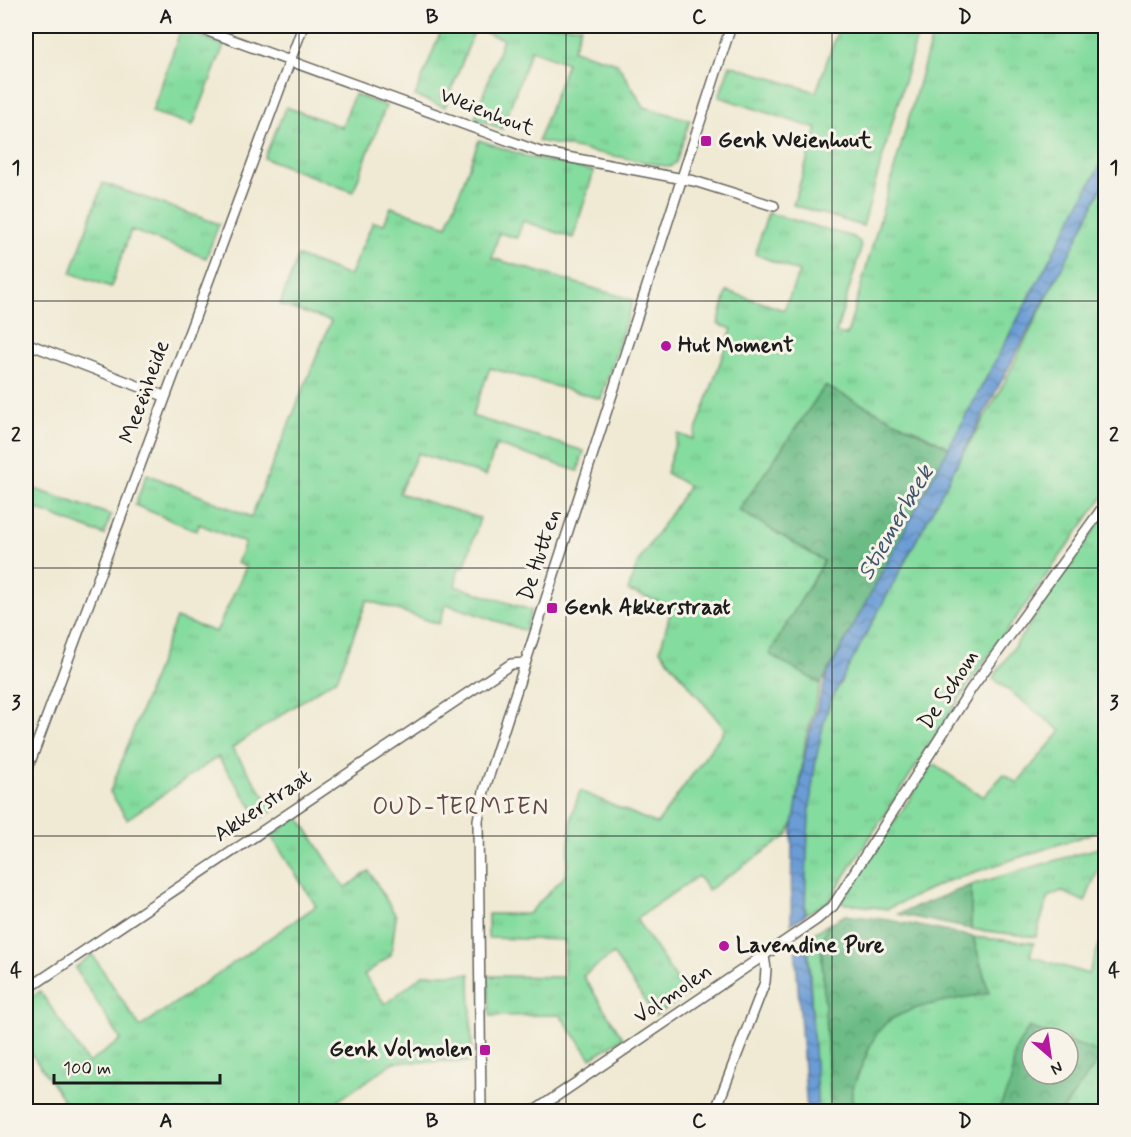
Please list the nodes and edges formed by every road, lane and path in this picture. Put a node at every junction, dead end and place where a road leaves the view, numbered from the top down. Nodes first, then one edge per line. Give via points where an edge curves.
1 (194, 26) edge
2 (303, 26) edge
3 (731, 26) edge
4 (290, 61) junction
5 (683, 178) junction
6 (774, 206) dead end
7 (26, 343) edge
8 (164, 396) junction
9 (1106, 503) edge
10 (525, 663) junction
11 (26, 773) edge
12 (833, 906) joint
13 (764, 956) junction
14 (26, 990) edge
15 (481, 1112) edge
16 (533, 1112) edge
17 (715, 1112) edge

1 - 4 street, Weienhout
2 - 4 street, Meeënheide
3 - 5 street, De Hutten
4 - 5 street, Weienhout via 540,153
4 - 8 street, Meeënheide
5 - 6 street, Weienhout
5 - 10 street, De Hutten
7 - 8 street
8 - 11 street, Meeënheide
9 - 12 street, De Schom via 971,689
10 - 14 street, Akkerstraat via 511,664
10 - 15 street, De Hutten via 478,820
12 - 13 street, Volmolen
13 - 16 street, Volmolen
13 - 17 street via 765,982

